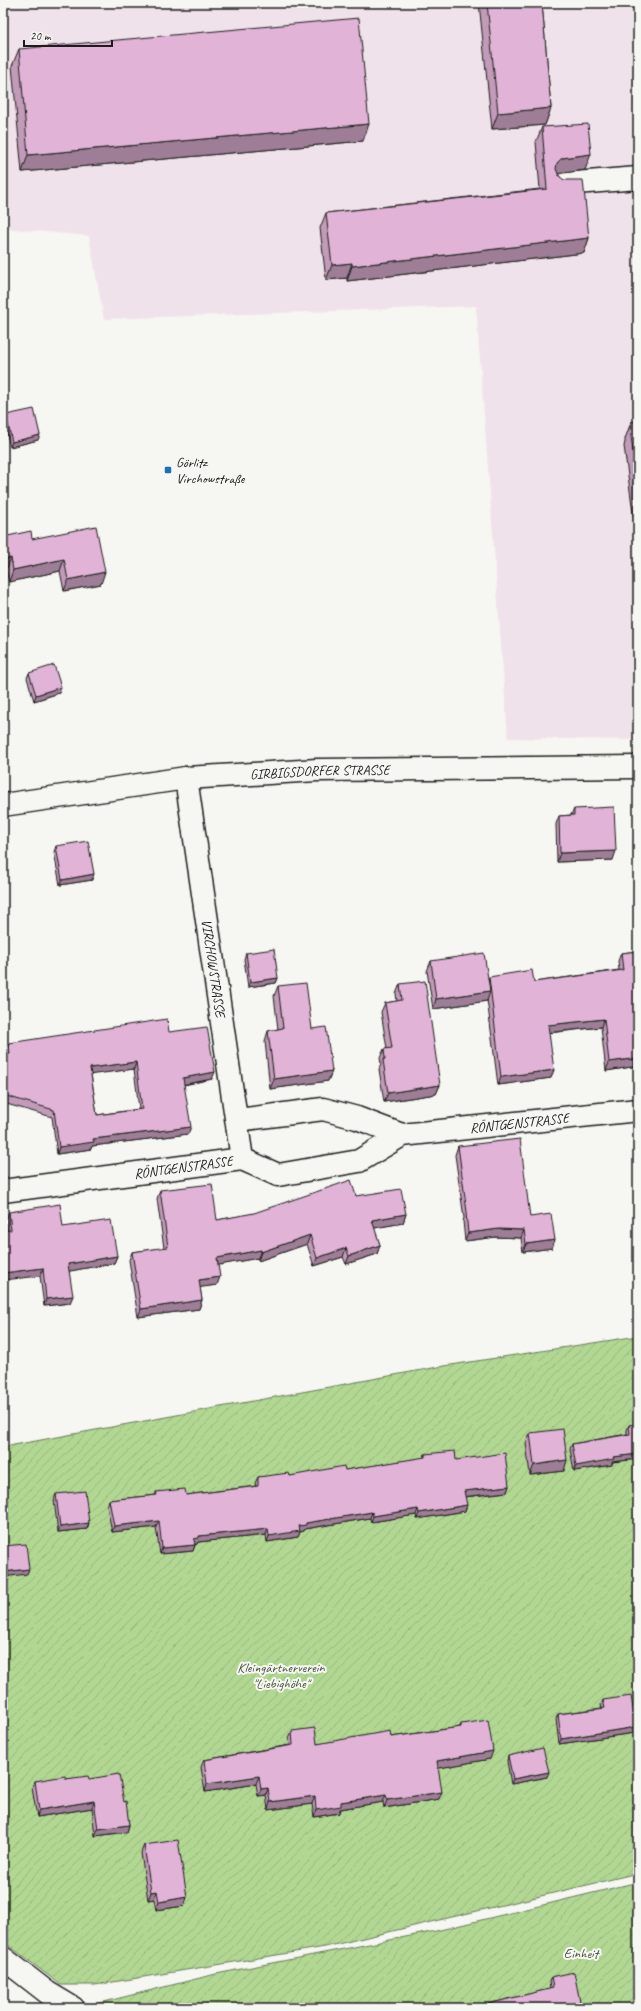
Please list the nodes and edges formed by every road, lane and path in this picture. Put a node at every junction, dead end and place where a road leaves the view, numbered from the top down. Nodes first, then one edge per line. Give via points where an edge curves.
1 (638, 178) edge
2 (562, 184) edge
3 (638, 767) edge
4 (186, 778) junction
5 (3, 805) edge
6 (638, 1110) edge
7 (238, 1120) junction
8 (402, 1135) junction
9 (242, 1159) junction
10 (3, 1191) edge
11 (3, 1958) edge
12 (73, 2008) edge

1 - 2 street
3 - 4 street, GIRBIGSDORFER STRASSE via 317,770
4 - 5 street, GIRBIGSDORFER STRASSE
4 - 7 street, VIRCHOWSTRASSE
6 - 8 street, RÖNTGENSTRASSE
7 - 8 street, RÖNTGENSTRASSE via 323,1109 358,1118
7 - 9 street, VIRCHOWSTRASSE
8 - 9 street, RÖNTGENSTRASSE via 359,1161 278,1175
9 - 10 street, RÖNTGENSTRASSE
11 - 12 street via 48,1993

